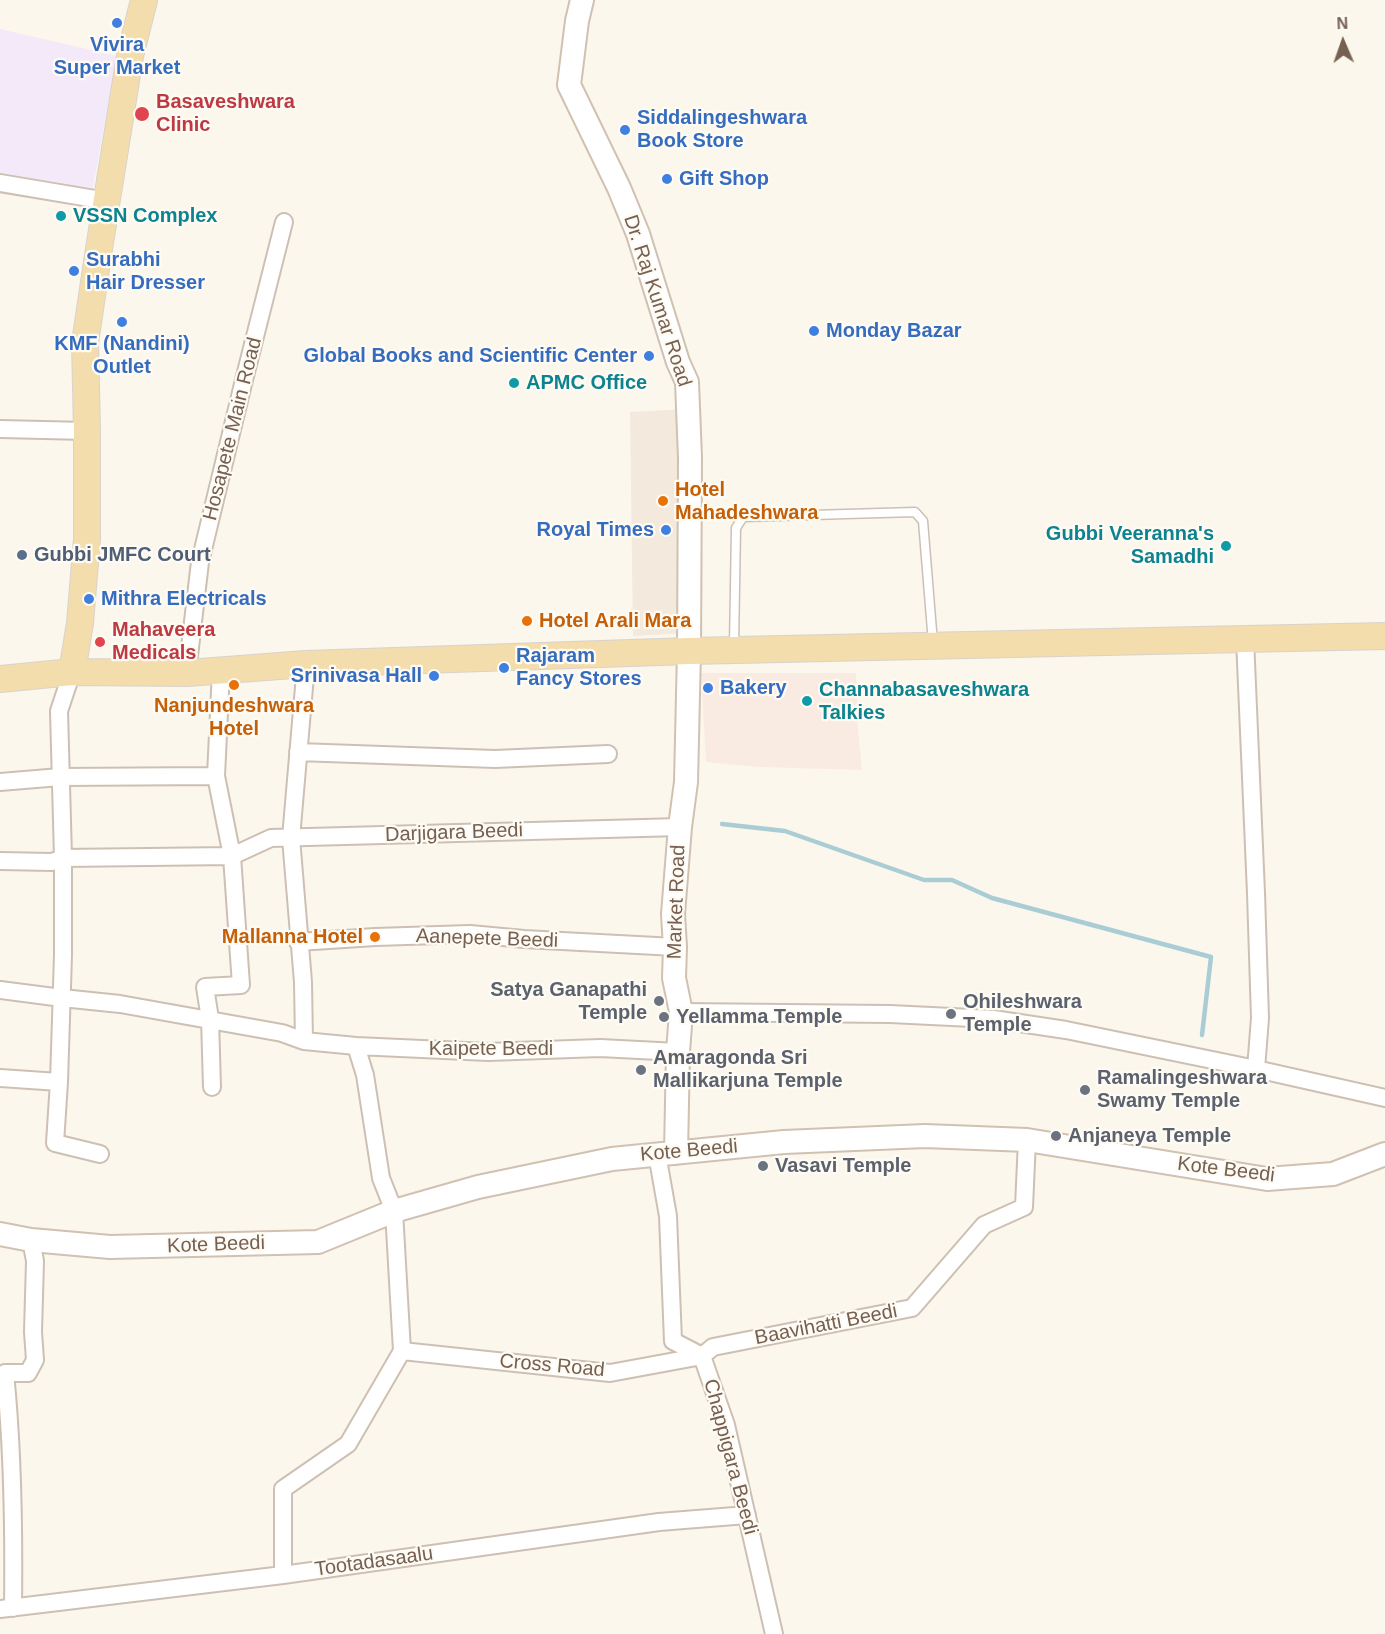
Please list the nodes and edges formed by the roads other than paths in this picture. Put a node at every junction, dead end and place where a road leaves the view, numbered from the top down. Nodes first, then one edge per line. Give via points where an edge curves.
1 (144, 0) edge
2 (582, 0) edge
3 (0, 183) edge
4 (107, 201) junction
5 (284, 222) dead end
6 (0, 429) edge
7 (87, 431) junction
8 (1385, 636) edge
9 (1245, 639) junction
10 (933, 646) junction
11 (734, 650) junction
12 (689, 651) junction
13 (306, 664) junction
14 (221, 670) junction
15 (72, 672) junction
16 (187, 673) junction
17 (0, 679) edge
18 (298, 752) junction
19 (608, 754) dead end
20 (216, 776) junction
21 (60, 777) junction
22 (0, 782) edge
23 (680, 827) junction
24 (291, 838) junction
25 (232, 856) junction
26 (63, 858) junction
27 (0, 861) edge
28 (298, 942) junction
29 (675, 947) junction
30 (0, 990) edge
31 (62, 998) junction
32 (681, 1012) junction
33 (210, 1019) junction
34 (304, 1041) junction
35 (356, 1046) junction
36 (678, 1052) junction
37 (1256, 1069) junction
38 (0, 1078) edge
39 (60, 1082) junction
40 (212, 1087) dead end
41 (1385, 1098) edge
42 (1027, 1140) junction
43 (667, 1153) junction
44 (100, 1154) dead end
45 (1385, 1154) edge
46 (394, 1211) junction
47 (0, 1234) edge
48 (31, 1240) junction
49 (402, 1351) junction
50 (702, 1356) junction
51 (5, 1410) edge
52 (7, 1504) edge
53 (747, 1515) junction
54 (283, 1575) junction
55 (7, 1608) edge
56 (774, 1634) edge

1 - 4 main road via 130,56
2 - 12 street, Dr. Raj Kumar Road via 569,85 620,188 687,382
3 - 4 street
4 - 7 main road via 85,343
5 - 16 street, Hosapete Main Road via 200,562
6 - 7 street
7 - 15 main road via 87,539
8 - 9 main road
9 - 10 main road
9 - 37 street via 1259,972
10 - 11 main road
10 - 11 lane via 923,521 915,512 743,517 736,528
11 - 12 main road
12 - 13 main road
12 - 23 street, Market Road via 686,782
13 - 14 main road
13 - 18 street
14 - 16 main road
14 - 20 street
15 - 16 main road
15 - 17 main road
15 - 21 street via 59,711
18 - 19 street via 495,759
18 - 24 street
20 - 21 street
20 - 25 street
21 - 22 street
21 - 26 street
23 - 24 street, Darjigara Beedi via 398,831
23 - 29 street, Market Road via 673,914
24 - 25 street, Darjigara Beedi via 271,838
24 - 28 street
25 - 26 street
25 - 33 street via 241,985 205,987
26 - 27 street via 52,862
26 - 31 street
28 - 29 street, Aanepete Beedi via 470,934
28 - 34 street
29 - 32 street, Market Road via 674,978
30 - 31 street, Kaipete Beedi
31 - 33 street, Kaipete Beedi
31 - 39 street
32 - 36 street, Market Road
32 - 37 street via 993,1019
33 - 34 street, Kaipete Beedi
33 - 40 street
34 - 35 street, Kaipete Beedi
35 - 36 street, Kaipete Beedi via 488,1052 600,1048
35 - 46 street via 365,1075 381,1178
36 - 43 street, Market Road
37 - 41 street
38 - 39 street
39 - 44 street via 55,1143
42 - 43 street, Kote Beedi via 925,1136 784,1142
42 - 45 street, Kote Beedi via 1268,1179 1333,1174
42 - 50 street, Baavihatti Beedi via 1024,1207 984,1225 912,1308 713,1347
43 - 46 street, Kote Beedi via 612,1159 478,1187
43 - 50 street, Chappigara Beedi via 673,1341
46 - 48 street, Kote Beedi via 318,1242 110,1247
46 - 49 street
47 - 48 street, Kote Beedi
48 - 51 street via 35,1261 35,1360 28,1373 5,1373
49 - 50 street, Cross Road via 610,1373
49 - 54 street via 348,1444 283,1489
50 - 53 street, Chappigara Beedi via 726,1425
51 - 52 street
52 - 55 street
53 - 54 street, Tootadasaalu via 659,1522
53 - 56 street, Chappigara Beedi
54 - 55 street, Tootadasaalu

